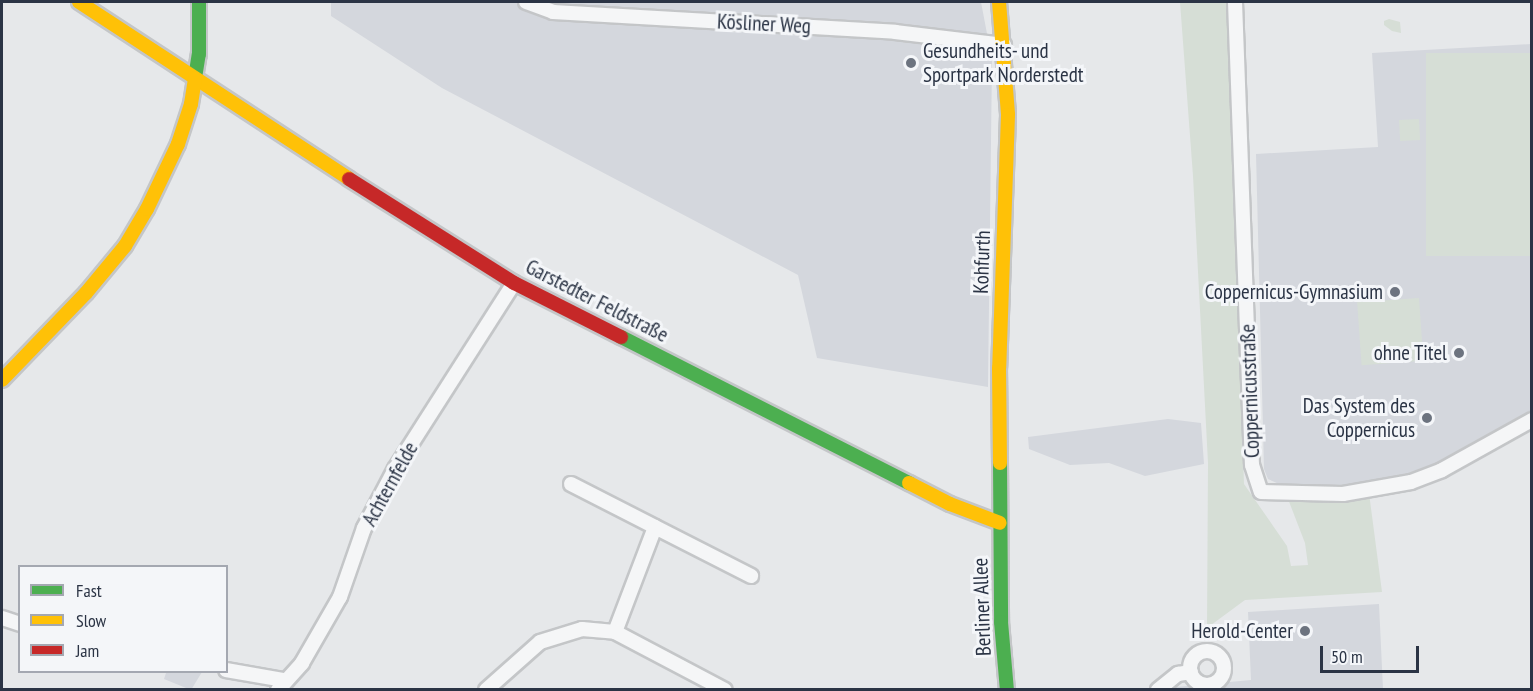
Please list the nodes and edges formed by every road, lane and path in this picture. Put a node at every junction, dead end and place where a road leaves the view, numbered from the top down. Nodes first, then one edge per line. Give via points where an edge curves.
1 (79, 2) edge
2 (199, 2) edge
3 (526, 2) edge
4 (999, 2) edge
5 (1235, 2) edge
6 (1004, 45) junction
7 (196, 78) junction
8 (514, 283) junction
9 (2, 380) edge
10 (1532, 420) edge
11 (571, 484) dead end
12 (1000, 524) junction
13 (655, 527) junction
14 (751, 576) dead end
15 (2, 618) edge
16 (18, 623) edge
17 (615, 632) junction
18 (228, 671) edge
19 (1191, 672) dead end
20 (281, 685) edge
21 (709, 686) edge
22 (486, 690) edge
23 (725, 690) edge
24 (1006, 690) edge
25 (1158, 690) edge

1 - 7 street, Garstedter Feldstraße
2 - 7 street
3 - 6 street, Kösliner Weg via 553,12 884,31
4 - 6 street, Kohfurth
5 - 10 street, Coppernicusstraße via 1252,465 1261,492 1343,494 1411,482 1442,470
6 - 12 street, Kohfurth via 1008,125 999,368
7 - 8 street, Garstedter Feldstraße via 268,128
7 - 9 street via 178,144 125,246 86,293
8 - 12 street, Garstedter Feldstraße via 950,504
8 - 20 street, Achternfelde via 394,469 364,528 340,597 302,663
11 - 13 street
12 - 24 street, Berliner Allee
13 - 14 street
13 - 17 street
15 - 16 street
17 - 21 street
17 - 22 street via 582,629 540,642
18 - 20 street
19 - 25 street via 1178,674
21 - 23 street

